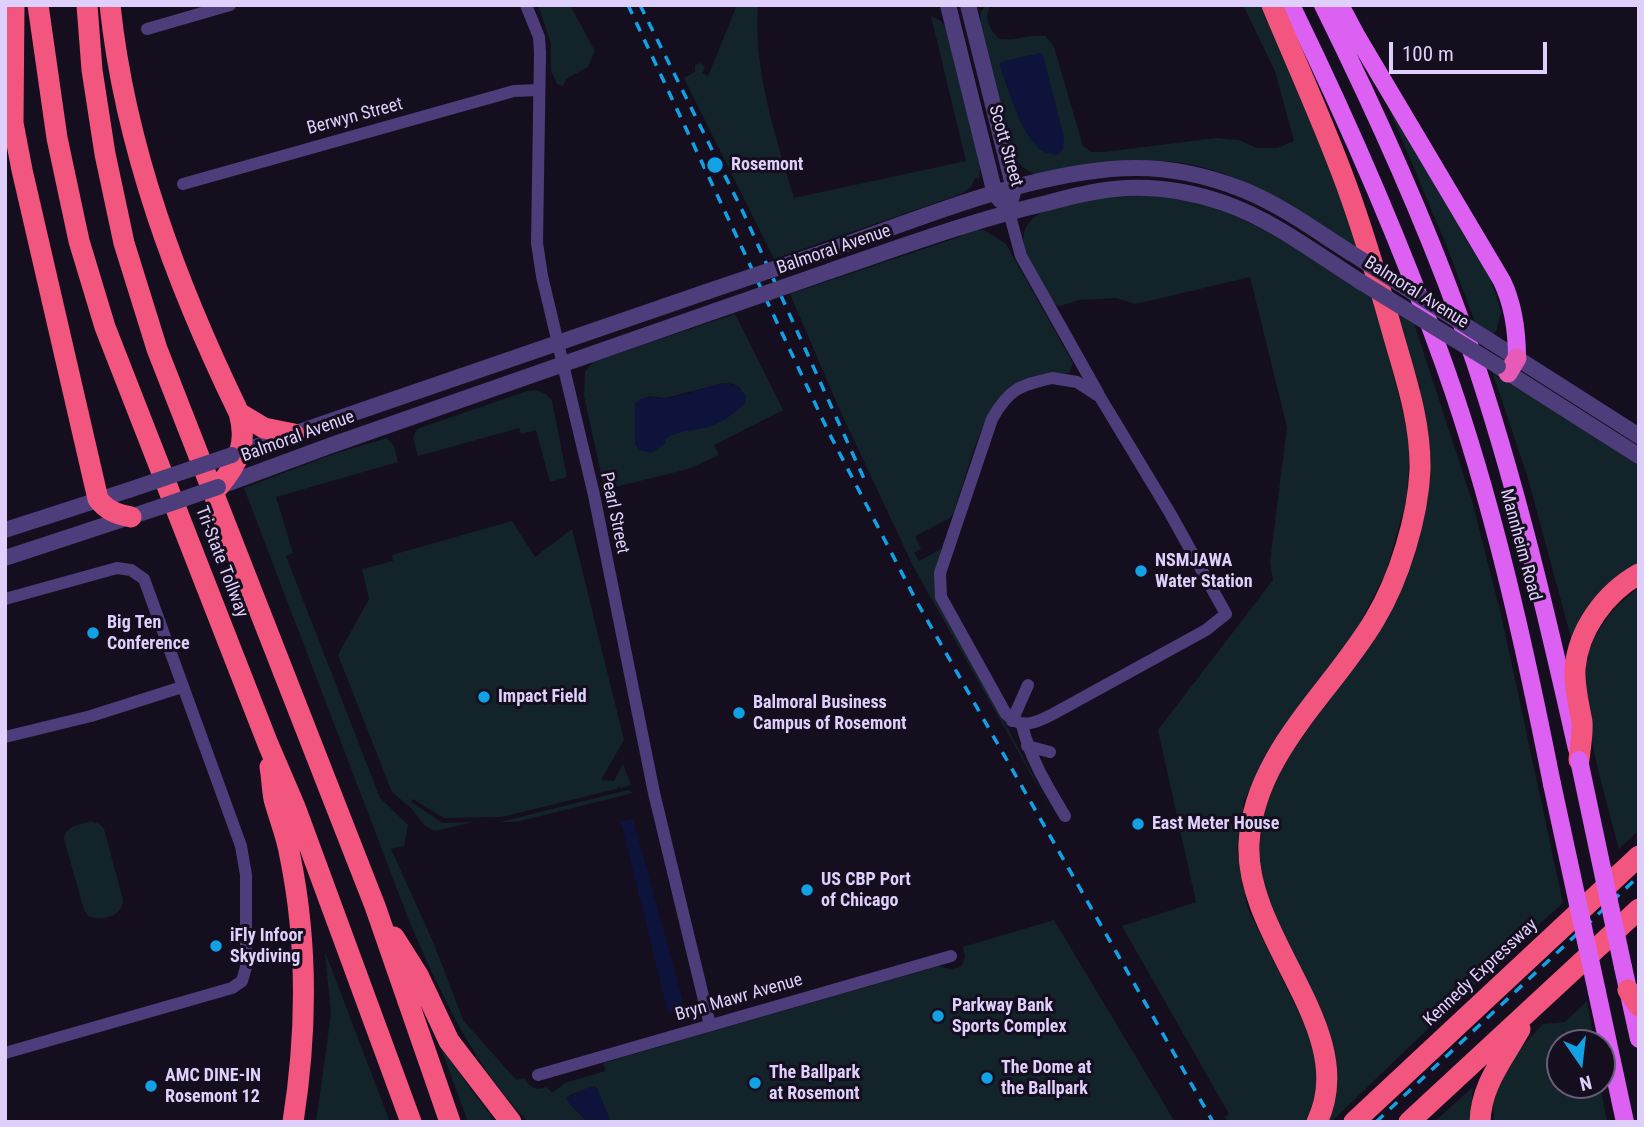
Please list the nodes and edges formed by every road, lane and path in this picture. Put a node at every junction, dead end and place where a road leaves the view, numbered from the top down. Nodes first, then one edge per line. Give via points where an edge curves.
1 (14, 5) edge
2 (38, 5) edge
3 (87, 5) edge
4 (110, 5) edge
5 (230, 5) edge
6 (526, 5) edge
7 (948, 5) edge
8 (968, 5) edge
9 (1272, 5) edge
10 (1291, 5) edge
11 (1323, 5) edge
12 (1340, 5) edge
13 (147, 29) dead end
14 (538, 90) junction
15 (183, 184) dead end
16 (1014, 189) junction
17 (995, 194) junction
18 (1009, 212) junction
19 (557, 345) junction
20 (562, 365) junction
21 (1508, 366) junction
22 (1100, 397) junction
23 (239, 413) junction
24 (294, 434) junction
25 (1639, 436) edge
26 (1639, 456) edge
27 (237, 463) junction
28 (218, 487) joint
29 (98, 499) junction
30 (135, 516) junction
31 (5, 530) edge
32 (5, 558) edge
33 (1639, 575) edge
34 (5, 599) edge
35 (181, 685) junction
36 (1028, 685) dead end
37 (1017, 723) junction
38 (5, 737) edge
39 (268, 744) junction
40 (1027, 746) junction
41 (1050, 752) dead end
42 (1579, 760) junction
43 (1065, 816) dead end
44 (1639, 856) edge
45 (374, 906) junction
46 (1639, 909) edge
47 (951, 956) dead end
48 (1633, 998) edge
49 (1527, 1014) junction
50 (710, 1025) junction
51 (1639, 1039) edge
52 (5, 1053) edge
53 (538, 1075) dead end
54 (293, 1122) edge
55 (411, 1122) edge
56 (450, 1122) edge
57 (511, 1122) edge
58 (1317, 1122) edge
59 (1354, 1122) edge
60 (1409, 1122) edge
61 (1480, 1122) edge
62 (1625, 1122) edge

1 - 29 highway via 13,123
2 - 39 highway, Tri-State Tollway via 57,138 79,241 105,327
3 - 45 highway, Tri-State Tollway via 106,155 124,243 157,349
4 - 23 highway via 121,83 145,179 183,287
5 - 13 street
6 - 14 street, Pearl Street via 539,37
7 - 17 street, Scott Street
8 - 16 street, Scott Street
9 - 58 highway via 1350,195 1411,393 1419,436 1416,502 1402,557 1357,649 1271,766 1261,786 1249,838 1249,863 1260,907 1306,1001 1326,1062 1325,1093
10 - 62 main road, Mannheim Road, bridge via 1349,125 1408,266 1446,369 1499,541
11 - 42 main road, Mannheim Road via 1389,144 1459,316 1520,512
12 - 21 main road via 1511,300 1517,339
14 - 15 street, Berwyn Street via 514,92
14 - 19 street, Pearl Street via 537,243
16 - 17 street, Balmoral Avenue
16 - 18 street, Scott Street
16 - 21 street, Balmoral Avenue, bridge via 1113,169 1175,171 1243,190 1490,341
17 - 18 street, Scott Street
17 - 19 street, Balmoral Avenue, bridge
18 - 20 street, Balmoral Avenue, bridge
18 - 21 street, Balmoral Avenue, bridge via 1115,189 1165,189 1222,202 1248,212
18 - 22 street via 1021,256
19 - 20 street, Pearl Street
19 - 24 street, Balmoral Avenue
20 - 27 street, Balmoral Avenue via 328,446
20 - 50 street, Pearl Street via 594,495 654,793
21 - 25 street, Balmoral Avenue
21 - 26 street, Balmoral Avenue
22 - 37 street via 1077,382 1052,379 1027,384 1005,396 992,419 943,561 941,597 1006,714
22 - 37 street via 1226,614 1206,631 1037,723
23 - 24 highway via 264,428
23 - 27 highway via 243,427
24 - 27 street, Balmoral Avenue
27 - 28 highway
27 - 29 street, Balmoral Avenue, bridge
28 - 30 street, bridge
29 - 30 highway via 116,514
29 - 31 street, Balmoral Avenue
30 - 32 street
33 - 42 highway via 1606,599 1579,649 1575,668 1583,726
34 - 35 street via 107,570 131,570 148,588
35 - 38 street via 79,720
35 - 52 street via 238,833 246,875 245,976 237,986
36 - 37 street
37 - 40 street
39 - 54 highway via 274,796 297,894 304,975
39 - 55 highway, Tri-State Tollway
40 - 41 street
40 - 43 street
42 - 48 main road, Mannheim Road, bridge
44 - 59 highway, Kennedy Expressway
45 - 56 highway, Tri-State Tollway
45 - 57 highway via 418,975 449,1041
46 - 49 highway
47 - 50 street, Bryn Mawr Avenue
48 - 51 main road, Mannheim Road
49 - 60 highway
49 - 61 highway via 1489,1080
50 - 53 street, Bryn Mawr Avenue

